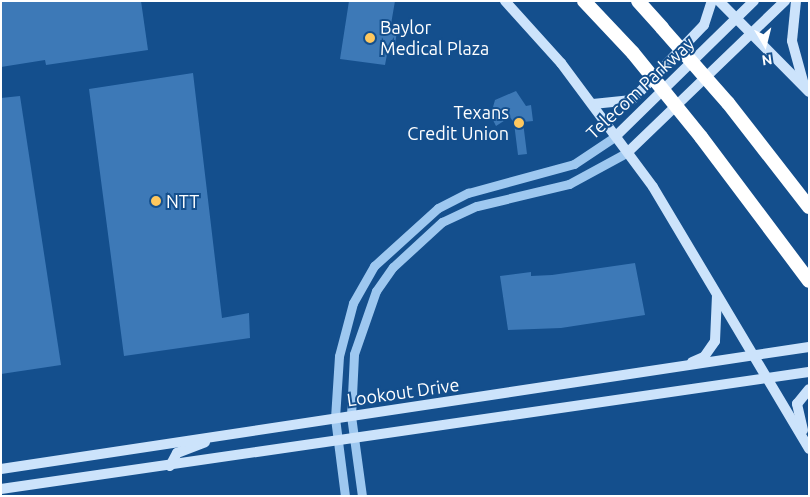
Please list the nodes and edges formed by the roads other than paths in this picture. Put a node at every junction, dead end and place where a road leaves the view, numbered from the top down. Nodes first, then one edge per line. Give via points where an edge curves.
1 (505, 1) edge
2 (584, 1) edge
3 (638, 1) edge
4 (712, 1) edge
5 (719, 1) edge
6 (754, 1) edge
7 (785, 1) edge
8 (796, 1) edge
9 (737, 19) junction
10 (752, 34) junction
11 (807, 90) edge
12 (593, 104) junction
13 (616, 136) junction
14 (628, 152) junction
15 (809, 207) edge
16 (422, 218) junction
17 (431, 230) junction
18 (809, 281) edge
19 (717, 292) junction
20 (809, 347) edge
21 (756, 355) junction
22 (673, 368) junction
23 (809, 372) edge
24 (767, 378) junction
25 (809, 389) edge
26 (350, 416) junction
27 (335, 418) junction
28 (224, 435) junction
29 (354, 440) junction
30 (337, 442) junction
31 (809, 447) edge
32 (170, 466) junction
33 (1, 469) edge
34 (1, 489) edge
35 (345, 496) edge
36 (362, 496) edge

1 - 12 main road
2 - 18 highway, bridge via 633,53
3 - 15 highway, bridge via 728,103
4 - 12 main road via 704,26 632,100
5 - 9 main road
6 - 9 main road, Telecom Parkway
7 - 10 main road, Telecom Parkway
8 - 11 main road via 792,41
9 - 10 main road
9 - 13 main road, Telecom Parkway
10 - 11 main road
10 - 14 main road, Telecom Parkway
12 - 13 main road
13 - 14 main road
13 - 16 street, Telecom Parkway via 574,164 468,193
14 - 17 street, Telecom Parkway via 569,184 477,206
14 - 19 main road
16 - 17 street
16 - 27 street, Telecom Parkway via 374,266 353,303 338,356
17 - 26 street, Telecom Parkway via 393,267 373,299 357,338
19 - 21 main road
19 - 22 main road via 715,341 704,357
20 - 21 main road, Lookout Drive
21 - 22 main road, Lookout Drive
21 - 24 main road
22 - 26 main road, Lookout Drive
23 - 24 main road
24 - 29 main road
24 - 31 main road
25 - 31 main road via 797,404
26 - 27 main road, Lookout Drive
26 - 29 street, Telecom Parkway
27 - 28 main road, Lookout Drive
27 - 30 street, Telecom Parkway
28 - 32 main road via 177,454
28 - 33 main road, Lookout Drive
29 - 30 main road
29 - 36 street, Telecom Parkway
30 - 32 main road
30 - 35 street, Telecom Parkway
32 - 34 main road

